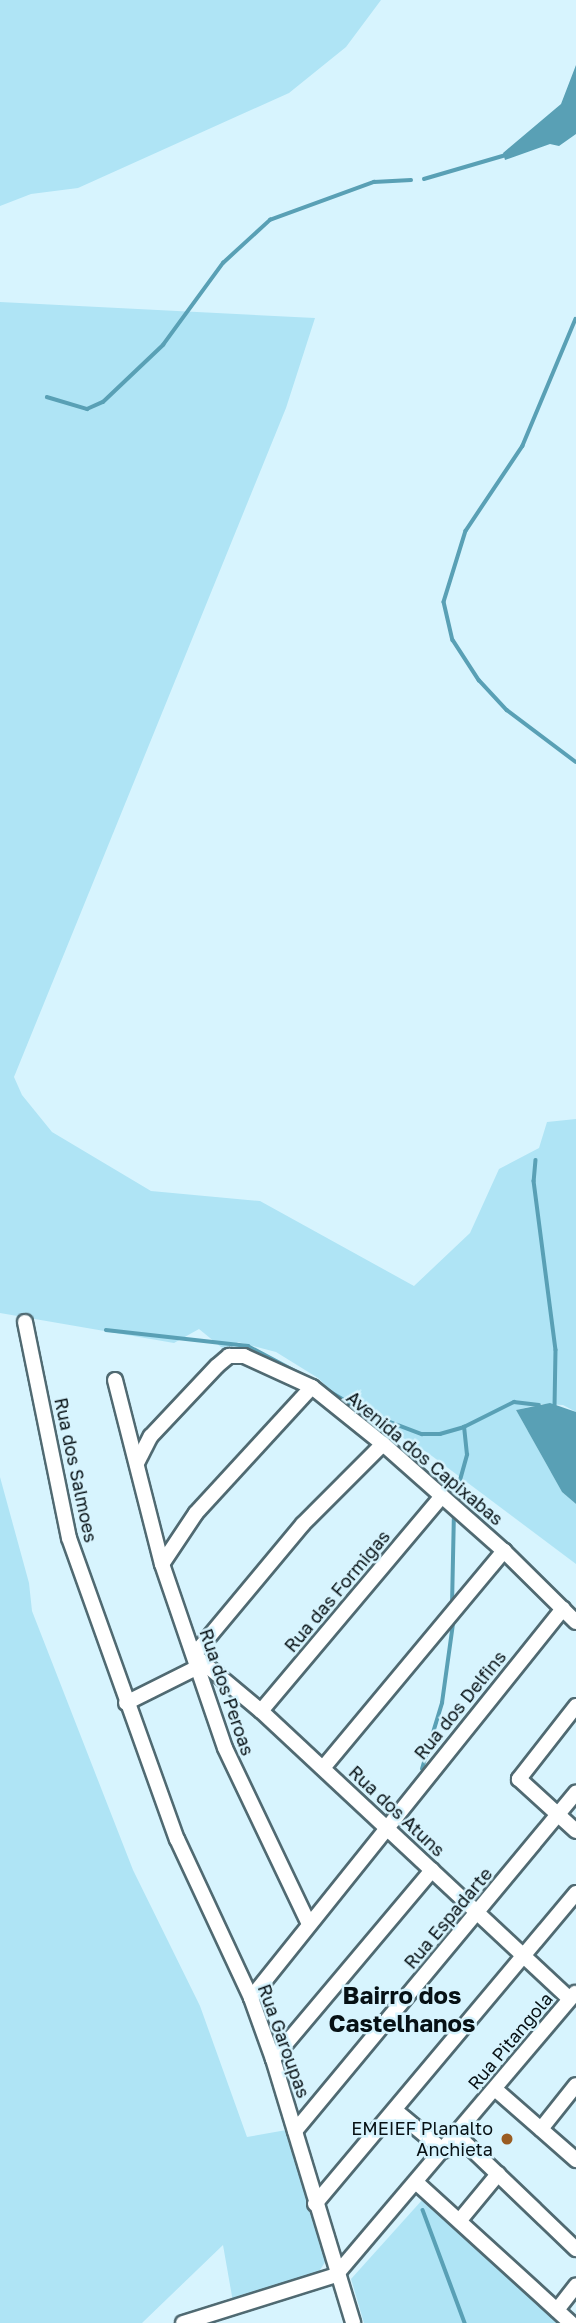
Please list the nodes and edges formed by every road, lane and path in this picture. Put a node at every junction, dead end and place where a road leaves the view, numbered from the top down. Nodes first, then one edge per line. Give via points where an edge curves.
1 (25, 1322) dead end
2 (115, 1380) dead end
3 (312, 1387) junction
4 (383, 1444) junction
5 (138, 1461) junction
6 (442, 1496) junction
7 (504, 1550) junction
8 (162, 1564) junction
9 (563, 1609) junction
10 (576, 1622) edge
11 (196, 1661) junction
12 (126, 1703) junction
13 (576, 1706) edge
14 (261, 1711) junction
15 (323, 1768) junction
16 (576, 1793) edge
17 (557, 1815) junction
18 (386, 1826) junction
19 (576, 1831) edge
20 (432, 1870) junction
21 (576, 1893) edge
22 (478, 1911) junction
23 (309, 1924) junction
24 (524, 1956) junction
25 (573, 1996) edge
26 (251, 1998) junction
27 (273, 2059) junction
28 (576, 2085) edge
29 (495, 2089) junction
30 (396, 2111) junction
31 (541, 2129) junction
32 (296, 2131) junction
33 (457, 2136) junction
34 (444, 2151) junction
35 (576, 2160) edge
36 (498, 2174) junction
37 (417, 2183) junction
38 (315, 2204) junction
39 (460, 2220) junction
40 (576, 2249) edge
41 (336, 2275) junction
42 (576, 2286) edge
43 (557, 2310) junction
44 (183, 2323) edge
45 (352, 2323) edge
46 (571, 2323) edge

1 - 12 street, Rua dos Salmoes via 69,1538
2 - 5 street, Rua dos Peroas
3 - 4 street, Avenida dos Capixabas
3 - 5 street, Avenida dos Capixabas via 244,1356 229,1356 151,1436
3 - 8 street via 196,1513
4 - 6 street, Avenida dos Capixabas
4 - 11 street via 303,1524
5 - 8 street, Rua dos Peroas
6 - 7 street, Avenida dos Capixabas
6 - 14 street, Rua das Formigas
7 - 9 street, Avenida dos Capixabas
7 - 15 street
8 - 11 street, Rua dos Peroas
9 - 10 street, Avenida dos Capixabas
9 - 18 street, Rua dos Delfins
11 - 12 street
11 - 14 street, Rua dos Atuns
11 - 23 street, Rua dos Peroas via 253,1814
12 - 26 street, Rua Garoupas via 182,1852
13 - 17 street via 519,1779
14 - 15 street, Rua dos Atuns
15 - 18 street, Rua dos Atuns
16 - 17 street, Rua Espadarte
17 - 19 street
17 - 22 street, Rua Espadarte
18 - 20 street, Rua dos Atuns
18 - 23 street, Rua dos Delfins
20 - 22 street, Rua dos Atuns
20 - 27 street
21 - 24 street
22 - 24 street, Rua dos Atuns
22 - 32 street, Rua Espadarte
23 - 26 street, Rua dos Delfins
24 - 25 street, Rua dos Atuns
24 - 30 street
25 - 29 street, Rua Pitangola
26 - 27 street, Rua Garoupas
27 - 32 street, Rua Garoupas
28 - 31 street
29 - 31 street
29 - 33 street, Rua Pitangola
30 - 34 street
30 - 38 street
31 - 35 street
32 - 38 street, Rua Garoupas
33 - 34 street, Rua Pitangola
33 - 36 street
34 - 37 street, Rua Pitangola
36 - 39 street
36 - 40 street
37 - 39 street
37 - 41 street, Rua Pitangola
38 - 41 street, Rua Garoupas
39 - 43 street
41 - 44 street
41 - 45 street, Rua Garoupas
42 - 43 street
43 - 46 street

